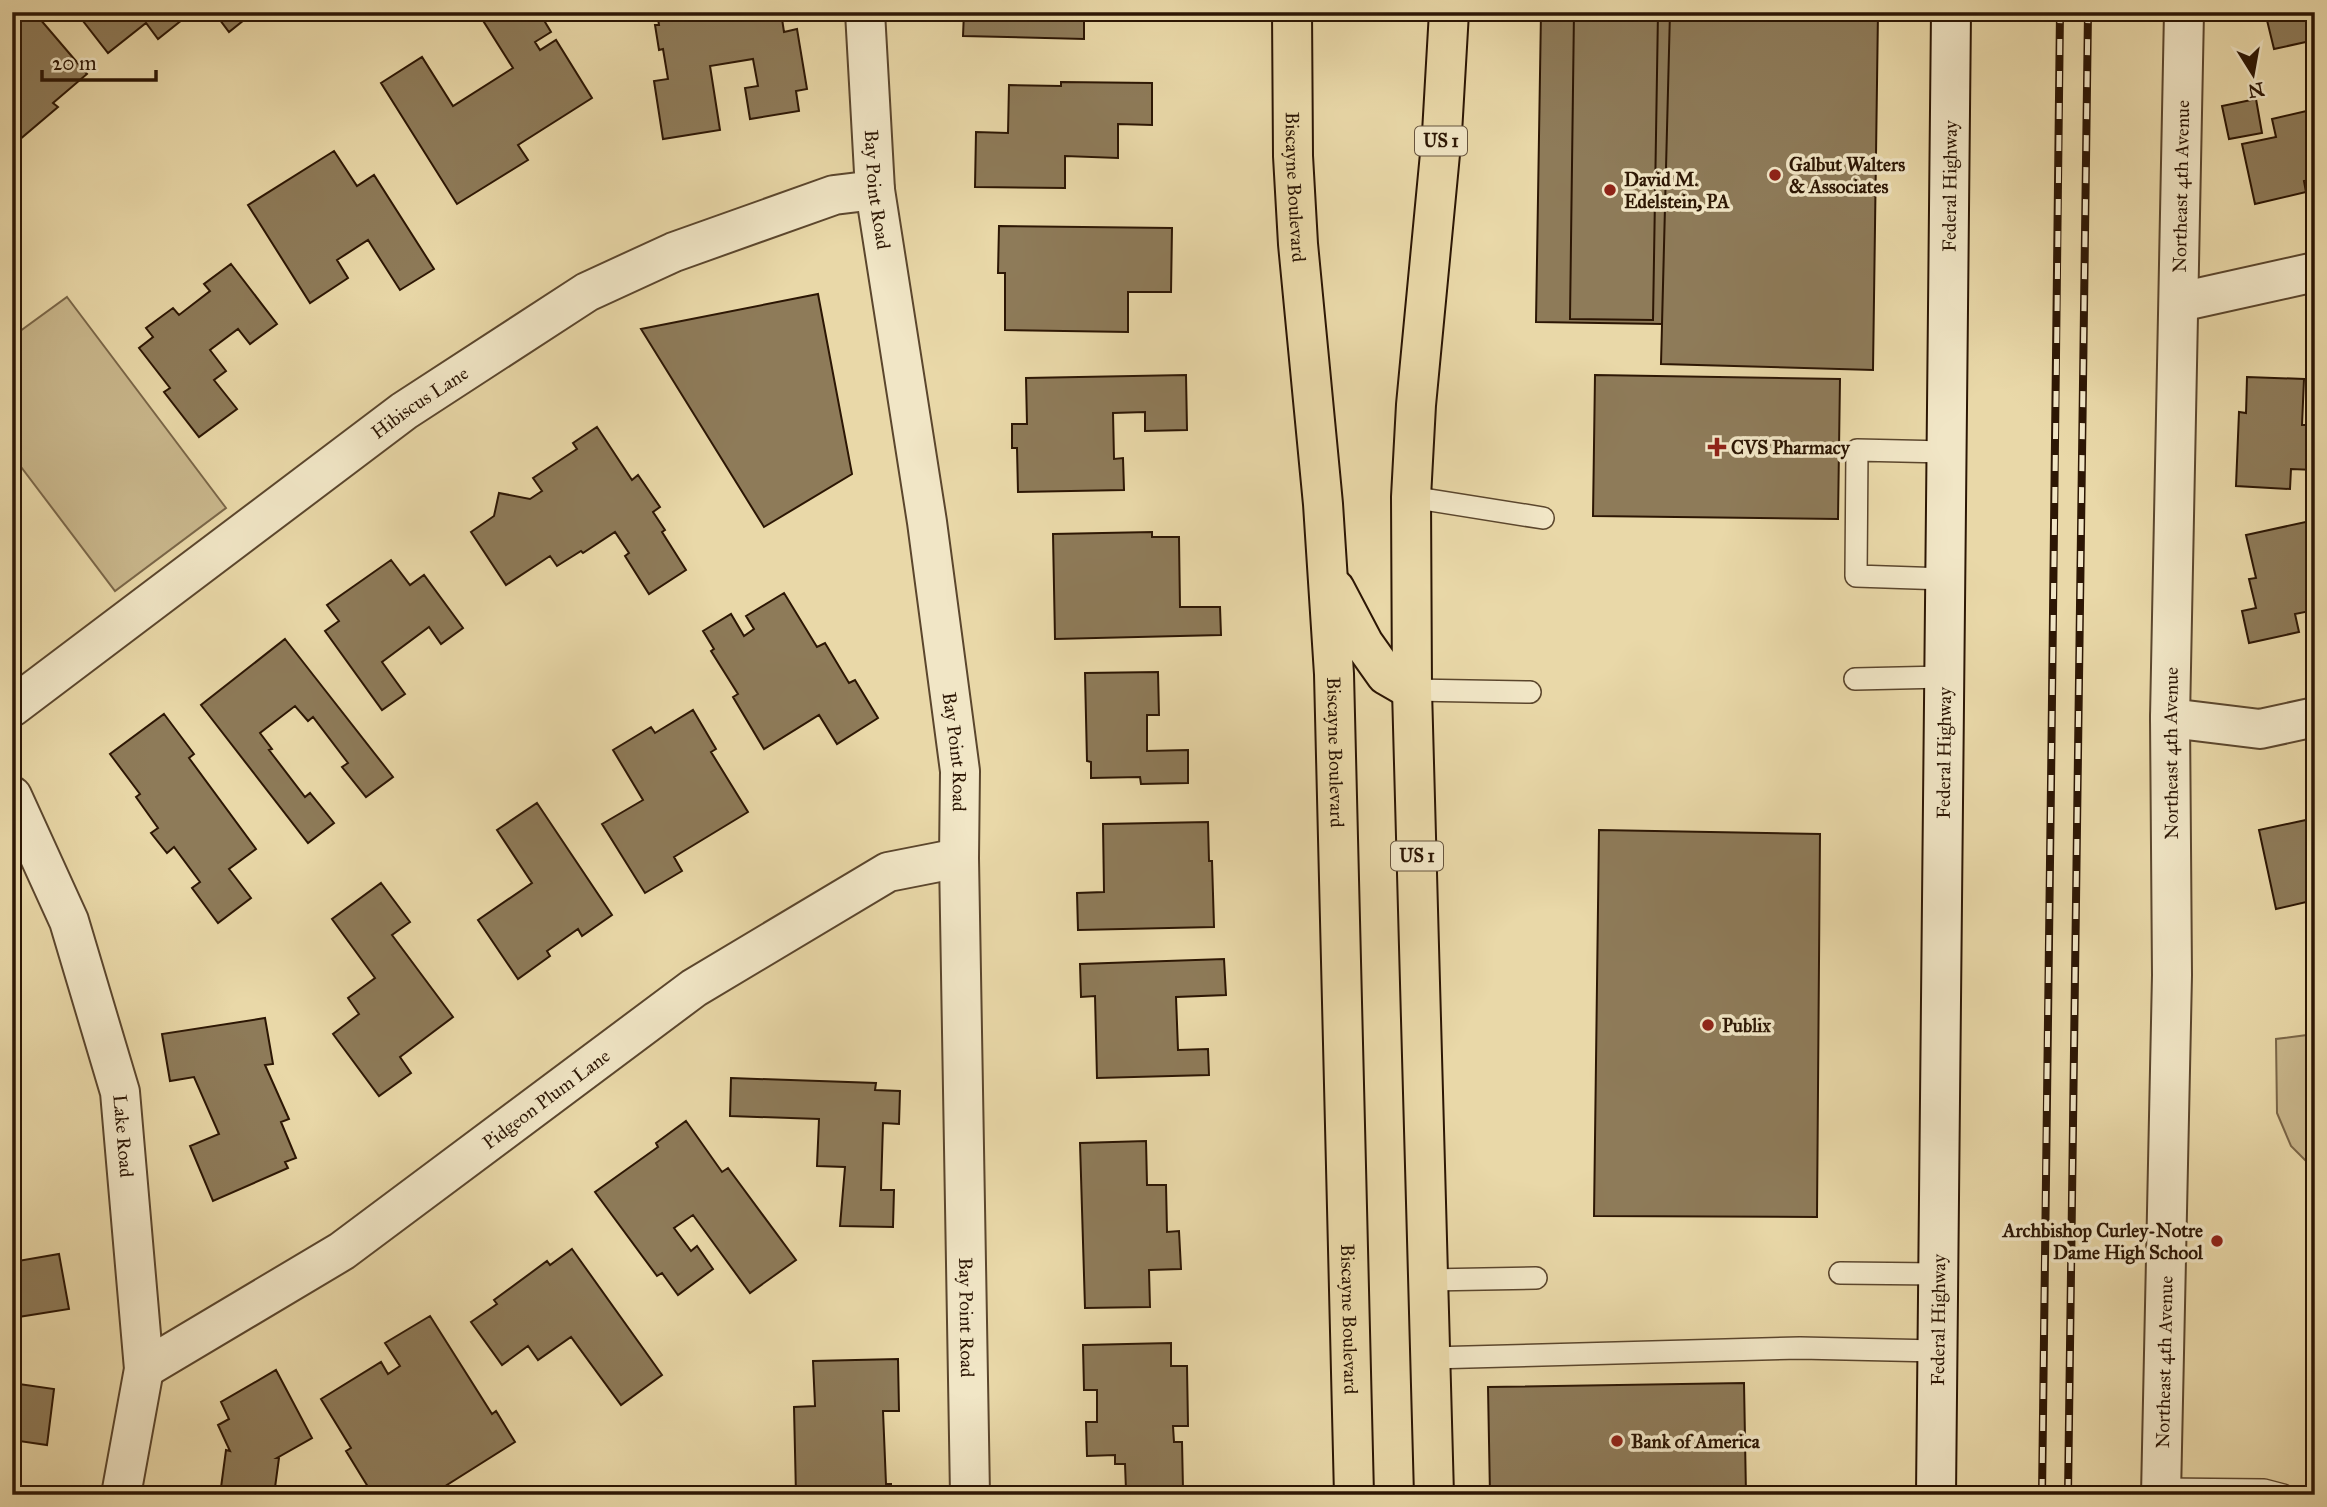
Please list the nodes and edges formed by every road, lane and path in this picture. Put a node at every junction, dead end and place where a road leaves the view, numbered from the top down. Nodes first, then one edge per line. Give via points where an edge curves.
1 (865, 12) edge
2 (1292, 12) edge
3 (1448, 12) edge
4 (1951, 12) edge
5 (2184, 12) edge
6 (875, 190) junction
7 (2315, 272) edge
8 (2180, 302) junction
9 (1946, 452) junction
10 (1411, 497) junction
11 (1543, 518) dead end
12 (1329, 578) junction
13 (1945, 579) junction
14 (1944, 677) junction
15 (1855, 679) dead end
16 (1412, 690) junction
17 (1530, 692) dead end
18 (12, 707) edge
19 (2315, 717) edge
20 (2170, 718) junction
21 (12, 796) edge
22 (959, 858) junction
23 (1840, 1273) dead end
24 (1938, 1274) junction
25 (1536, 1278) dead end
26 (1428, 1280) junction
27 (1937, 1351) junction
28 (1430, 1358) junction
29 (144, 1369) junction
30 (2161, 1492) edge
31 (121, 1495) edge
32 (970, 1495) edge
33 (1354, 1495) edge
34 (1434, 1495) edge
35 (1936, 1495) edge
36 (2283, 1495) edge

1 - 6 street, Bay Point Road
2 - 12 main road, Biscayne Boulevard via 1298,244
3 - 10 main road, US 1
4 - 9 street, Federal Highway
5 - 8 street, Northeast 4th Avenue
6 - 18 street, Hibiscus Lane via 834,195 686,247 587,292 404,411
6 - 22 street, Bay Point Road via 960,771
7 - 8 street
8 - 20 street, Northeast 4th Avenue
9 - 13 street, Federal Highway
9 - 13 lane via 1857,450 1856,576
10 - 11 lane
10 - 16 main road, US 1
12 - 16 main road via 1386,675
12 - 33 main road, Biscayne Boulevard
13 - 14 street, Federal Highway
14 - 15 lane
14 - 24 street, Federal Highway
16 - 17 lane
16 - 26 main road, US 1
19 - 20 street via 2260,729
20 - 30 street, Northeast 4th Avenue via 2172,975
21 - 29 street, Lake Road via 69,921 120,1092
22 - 29 street, Pidgeon Plum Lane via 888,872 694,988 342,1251
22 - 32 street, Bay Point Road
23 - 24 lane
24 - 27 street, Federal Highway
25 - 26 lane
26 - 28 main road, US 1
27 - 28 lane via 1800,1348
27 - 35 street, Federal Highway
28 - 34 main road, US 1
29 - 31 street, Lake Road
30 - 36 lane via 2264,1490

